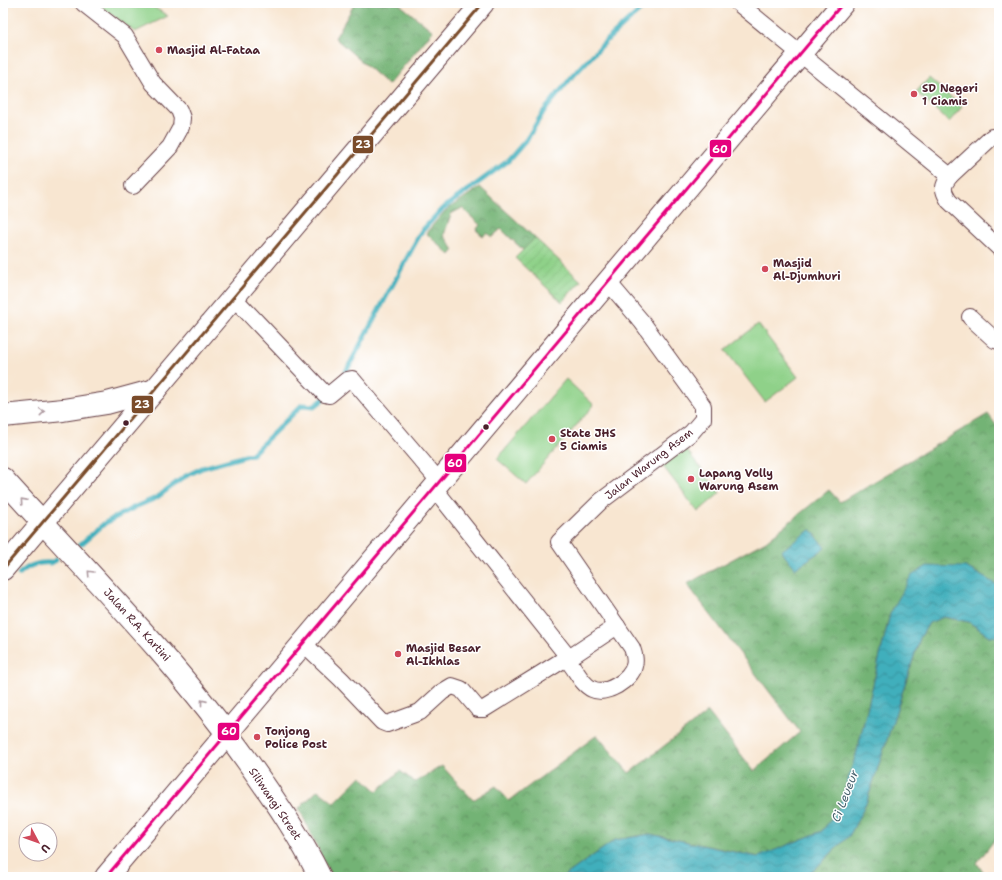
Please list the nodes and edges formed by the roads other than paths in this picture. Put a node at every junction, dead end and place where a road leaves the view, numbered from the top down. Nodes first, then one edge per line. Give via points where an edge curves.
1 (83, 3) edge
2 (483, 3) edge
3 (738, 3) edge
4 (843, 3) edge
5 (801, 54) junction
6 (999, 137) edge
7 (950, 176) junction
8 (133, 186) dead end
9 (999, 248) edge
10 (608, 282) junction
11 (233, 297) junction
12 (970, 317) dead end
13 (999, 341) edge
14 (155, 390) junction
15 (3, 416) edge
16 (3, 479) edge
17 (437, 485) junction
18 (42, 523) junction
19 (3, 569) edge
20 (617, 626) junction
21 (303, 643) junction
22 (566, 660) junction
23 (228, 732) junction
24 (106, 877) edge
25 (320, 877) edge

1 - 8 street via 125,36 153,83 179,110 182,118 181,127 170,147
2 - 11 main road
3 - 5 street
4 - 5 main road
5 - 7 street
5 - 10 main road
6 - 7 street via 992,137
7 - 9 street via 943,185 943,191 949,201
10 - 17 main road
10 - 20 street, Jalan Warung Asem via 642,322 703,406 703,419 691,433 602,501 559,542
11 - 14 main road
11 - 17 street via 325,394 329,395 347,380 352,379
12 - 13 street
15 -> 14 main road via 107,403
14 - 18 main road
18 -> 16 main road, Jalan R.A. Kartini
17 - 21 main road
17 - 22 street via 565,653
18 - 19 main road
23 -> 18 main road, Jalan R.A. Kartini via 158,648
20 - 22 street
20 - 22 street via 635,657 634,666 626,680 606,690 594,690 588,687
21 - 22 street via 382,722 387,724 416,714 452,686 461,689 478,709 484,709
21 - 23 main road
23 - 24 main road
23 - 25 main road, Siliwangi Street via 274,799

